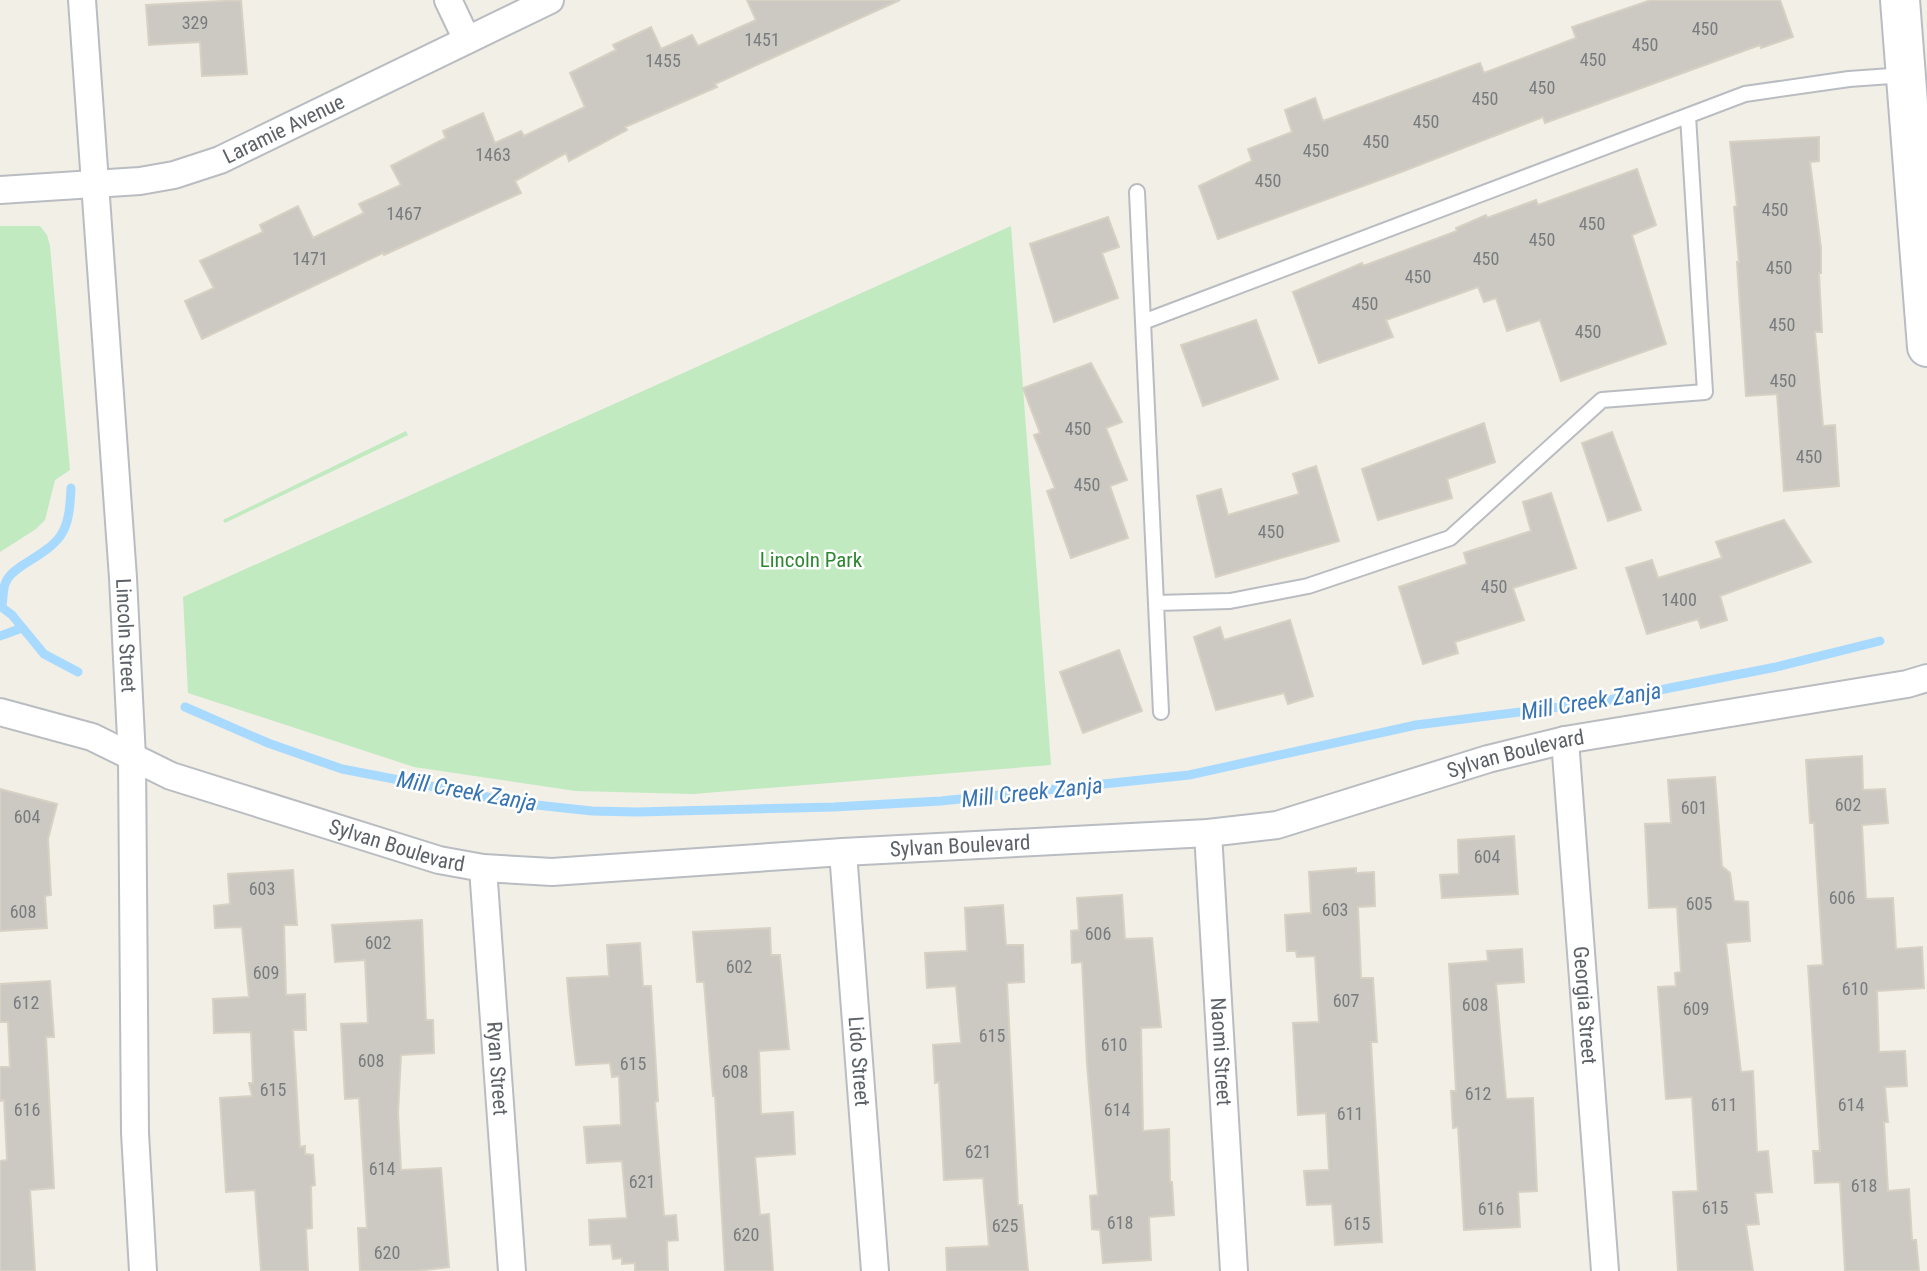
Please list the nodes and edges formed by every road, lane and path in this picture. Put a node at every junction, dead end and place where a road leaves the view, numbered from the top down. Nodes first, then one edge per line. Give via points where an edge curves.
1 (82, 0) edge
2 (448, 0) edge
3 (550, 0) edge
4 (1900, 0) edge
5 (467, 40) junction
6 (1906, 75) junction
7 (1688, 116) junction
8 (94, 184) junction
9 (0, 190) edge
10 (1137, 191) dead end
11 (1143, 322) junction
12 (1927, 346) edge
13 (1156, 603) junction
14 (1927, 678) edge
15 (0, 712) edge
16 (1161, 712) dead end
17 (1565, 740) junction
18 (132, 758) junction
19 (1209, 833) junction
20 (844, 852) junction
21 (483, 868) junction
22 (144, 1271) edge
23 (512, 1271) edge
24 (875, 1271) edge
25 (1234, 1271) edge
26 (1605, 1271) edge

1 - 8 street, Lincoln Street
2 - 5 street
3 - 5 street, Laramie Avenue
4 - 6 main road
5 - 8 street, Laramie Avenue via 220,160 174,175
6 - 7 lane via 1745,94
6 - 12 main road
7 - 11 lane
7 - 13 lane via 1705,392 1602,400 1450,538 1308,586 1230,601
8 - 9 street, Laramie Avenue
8 - 18 street, Lincoln Street
10 - 11 lane
11 - 13 lane
13 - 16 lane
14 - 17 street, Sylvan Boulevard
15 - 18 street, Sylvan Boulevard via 92,737
17 - 19 street, Sylvan Boulevard via 1277,824
17 - 26 street, Georgia Street
18 - 21 street, Sylvan Boulevard via 171,776 439,859
18 - 22 street, Lincoln Street via 135,1133
19 - 20 street, Sylvan Boulevard
19 - 25 street, Naomi Street
20 - 21 street, Sylvan Boulevard via 552,872
20 - 24 street, Lido Street
21 - 23 street, Ryan Street

